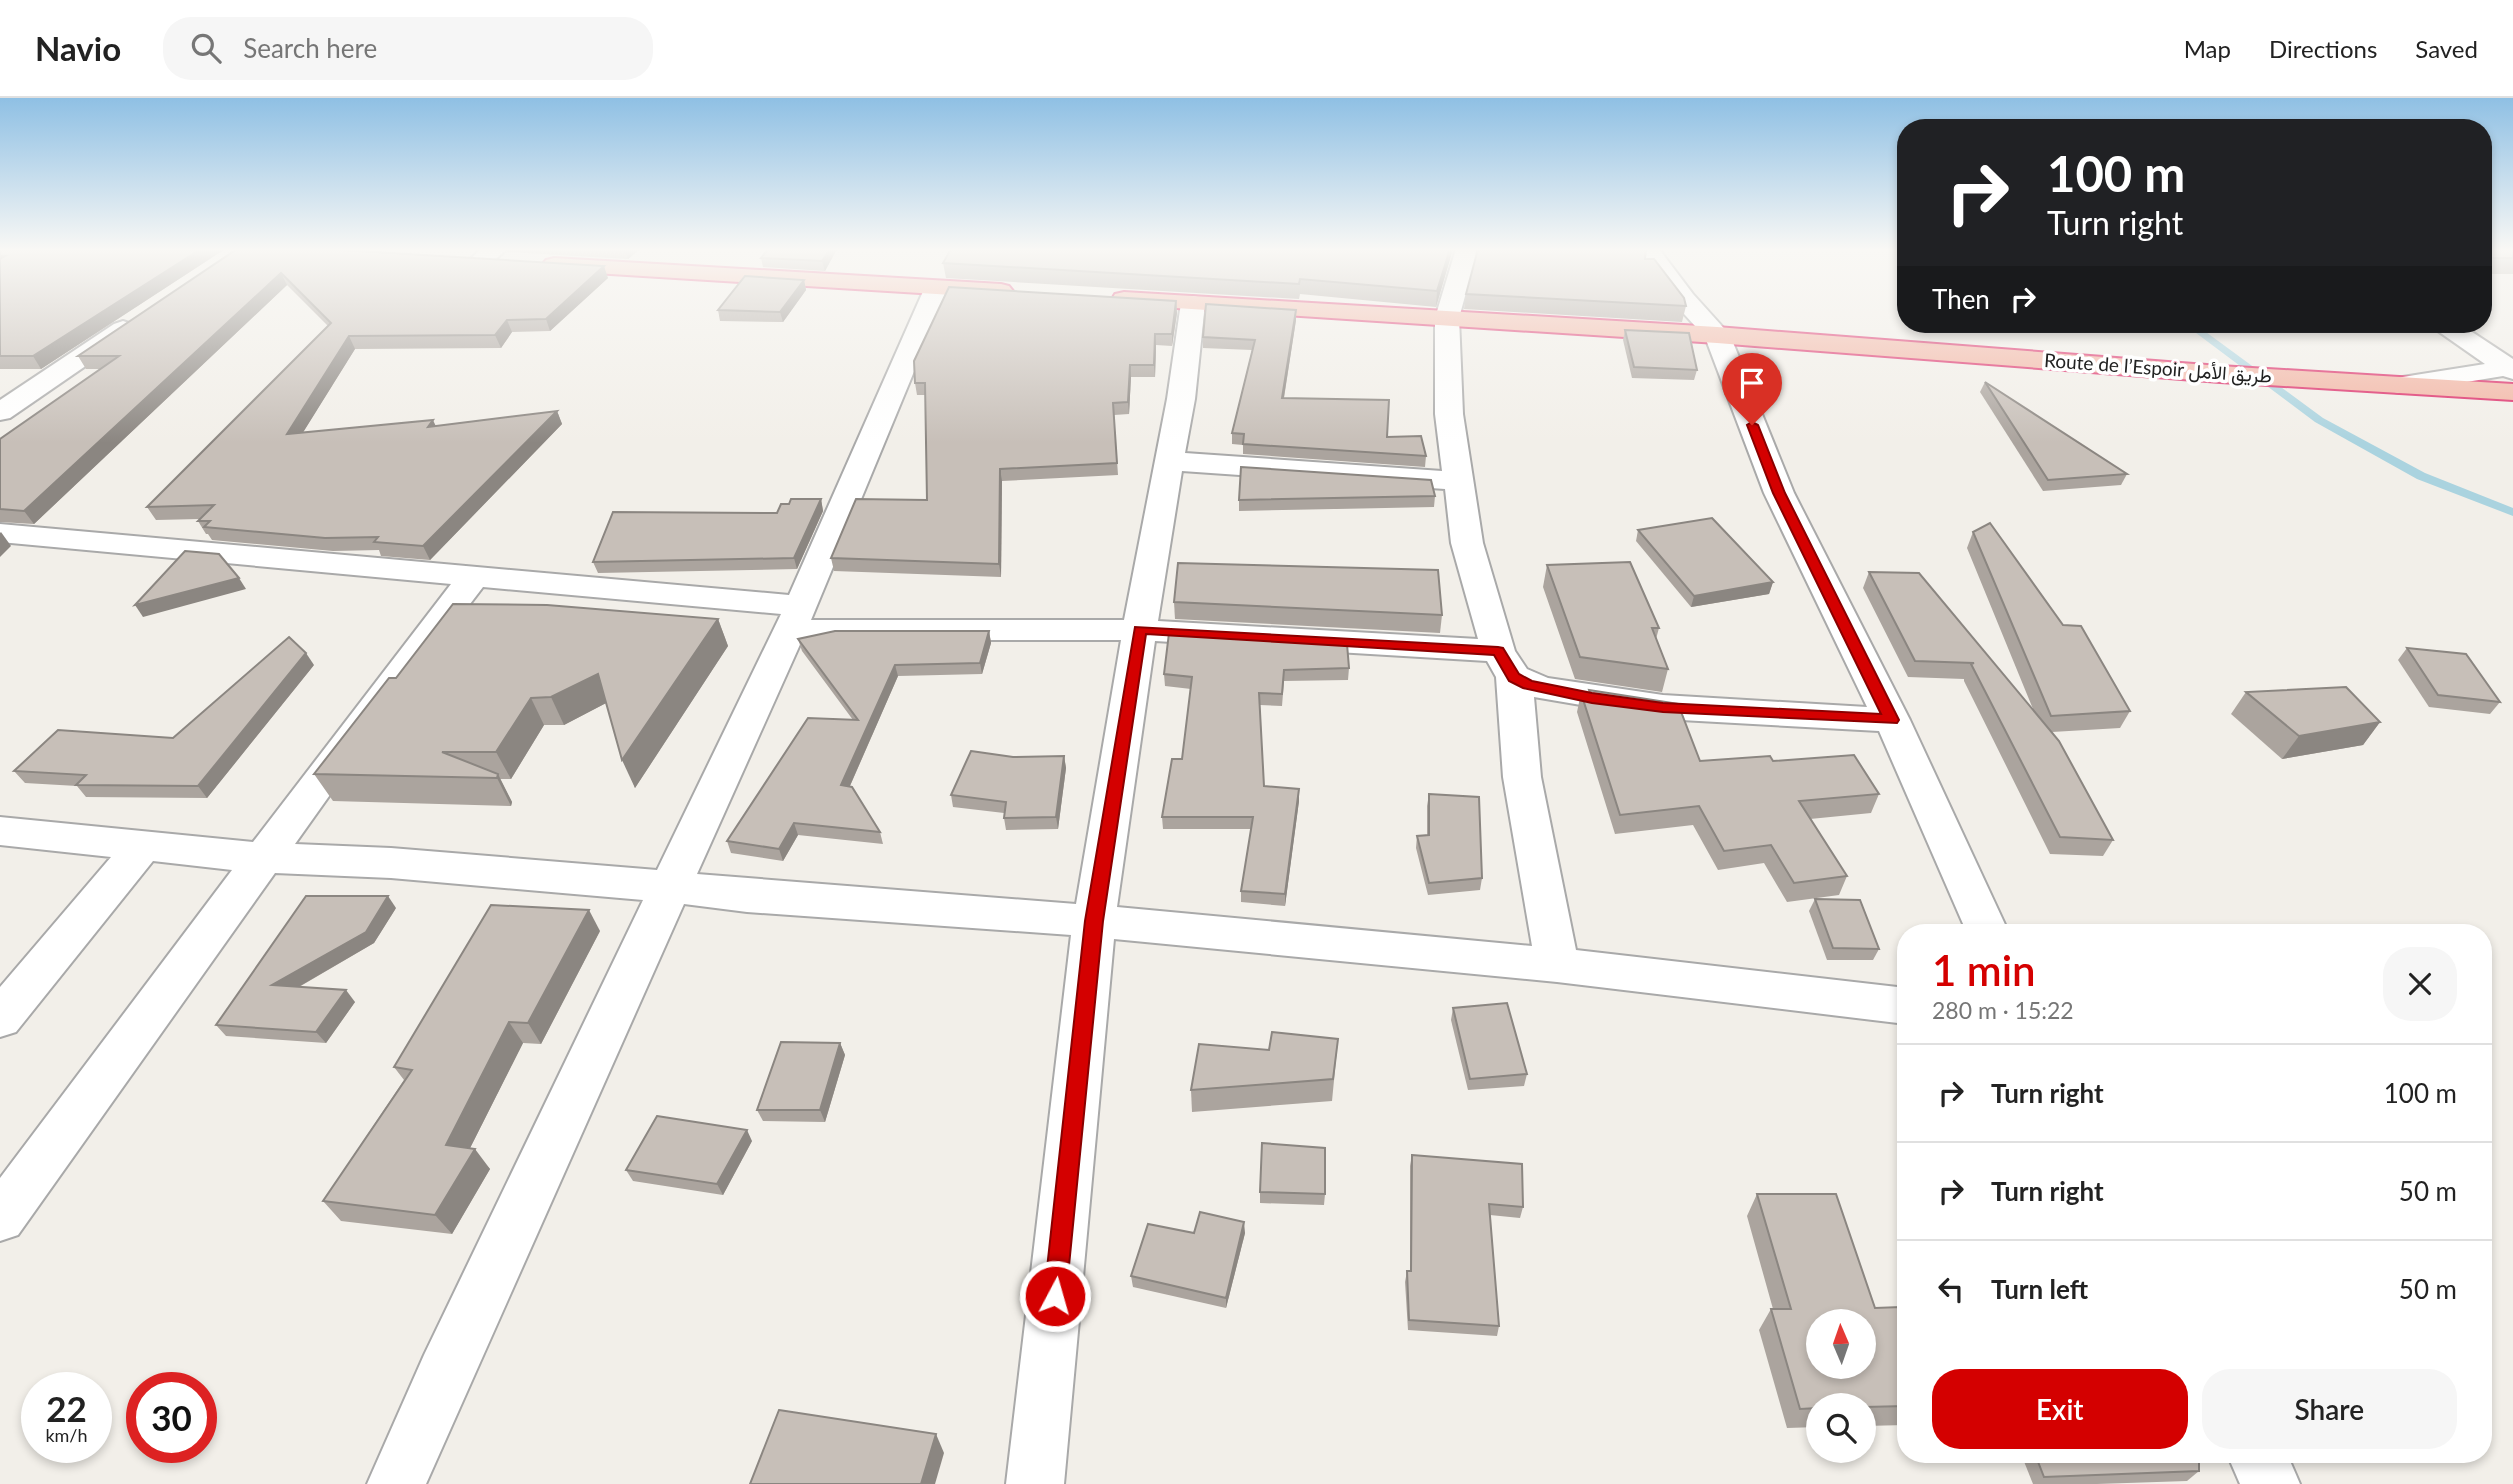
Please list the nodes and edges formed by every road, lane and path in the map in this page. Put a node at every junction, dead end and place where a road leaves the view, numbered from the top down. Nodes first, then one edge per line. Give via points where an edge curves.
1 (145, 314) edge
2 (926, 314) edge
3 (1192, 314) edge
4 (1374, 314) edge
5 (1448, 314) edge
6 (1697, 314) edge
7 (1447, 318) junction
8 (2456, 333) edge
9 (1717, 335) junction
10 (2512, 374) edge
11 (11, 378) dead end
12 (44, 380) junction
13 (0, 412) edge
14 (1170, 461) junction
15 (1459, 481) junction
16 (0, 533) edge
17 (474, 576) junction
18 (796, 618) junction
19 (1140, 630) junction
20 (1506, 664) junction
21 (1892, 720) junction
22 (0, 831) edge
23 (144, 845) junction
24 (262, 858) junction
25 (673, 887) junction
26 (1094, 921) junction
27 (1984, 924) edge
28 (1557, 965) junction
29 (1897, 1005) edge
30 (0, 1019) edge
31 (0, 1218) edge
32 (2260, 1463) edge
33 (397, 1484) edge
34 (1035, 1484) edge
35 (2271, 1484) edge

1 - 12 street
2 - 18 street
3 - 14 street
4 - 7 highway, Route de l’Espoir طريق الأمل
5 - 7 street
6 - 9 street
7 - 9 highway, Route de l’Espoir طريق الأمل
7 - 15 street via 1449,414
8 - 10 street
9 - 10 highway, Route de l’Espoir طريق الأمل via 2399,385
9 - 21 street via 1779,493
11 - 12 street
12 - 13 street
14 - 15 street
14 - 19 street
15 - 20 street via 1467,543
16 - 17 street
17 - 18 street
17 - 24 street
18 - 19 street
18 - 25 street
19 - 20 street
19 - 26 street
20 - 21 street via 1528,685 1663,708
20 - 28 street
21 - 27 street
22 - 23 street
23 - 24 street
23 - 30 street
24 - 25 street via 391,863
24 - 31 street
25 - 26 street
25 - 33 street
26 - 28 street
26 - 34 street
28 - 29 street
32 - 35 street

